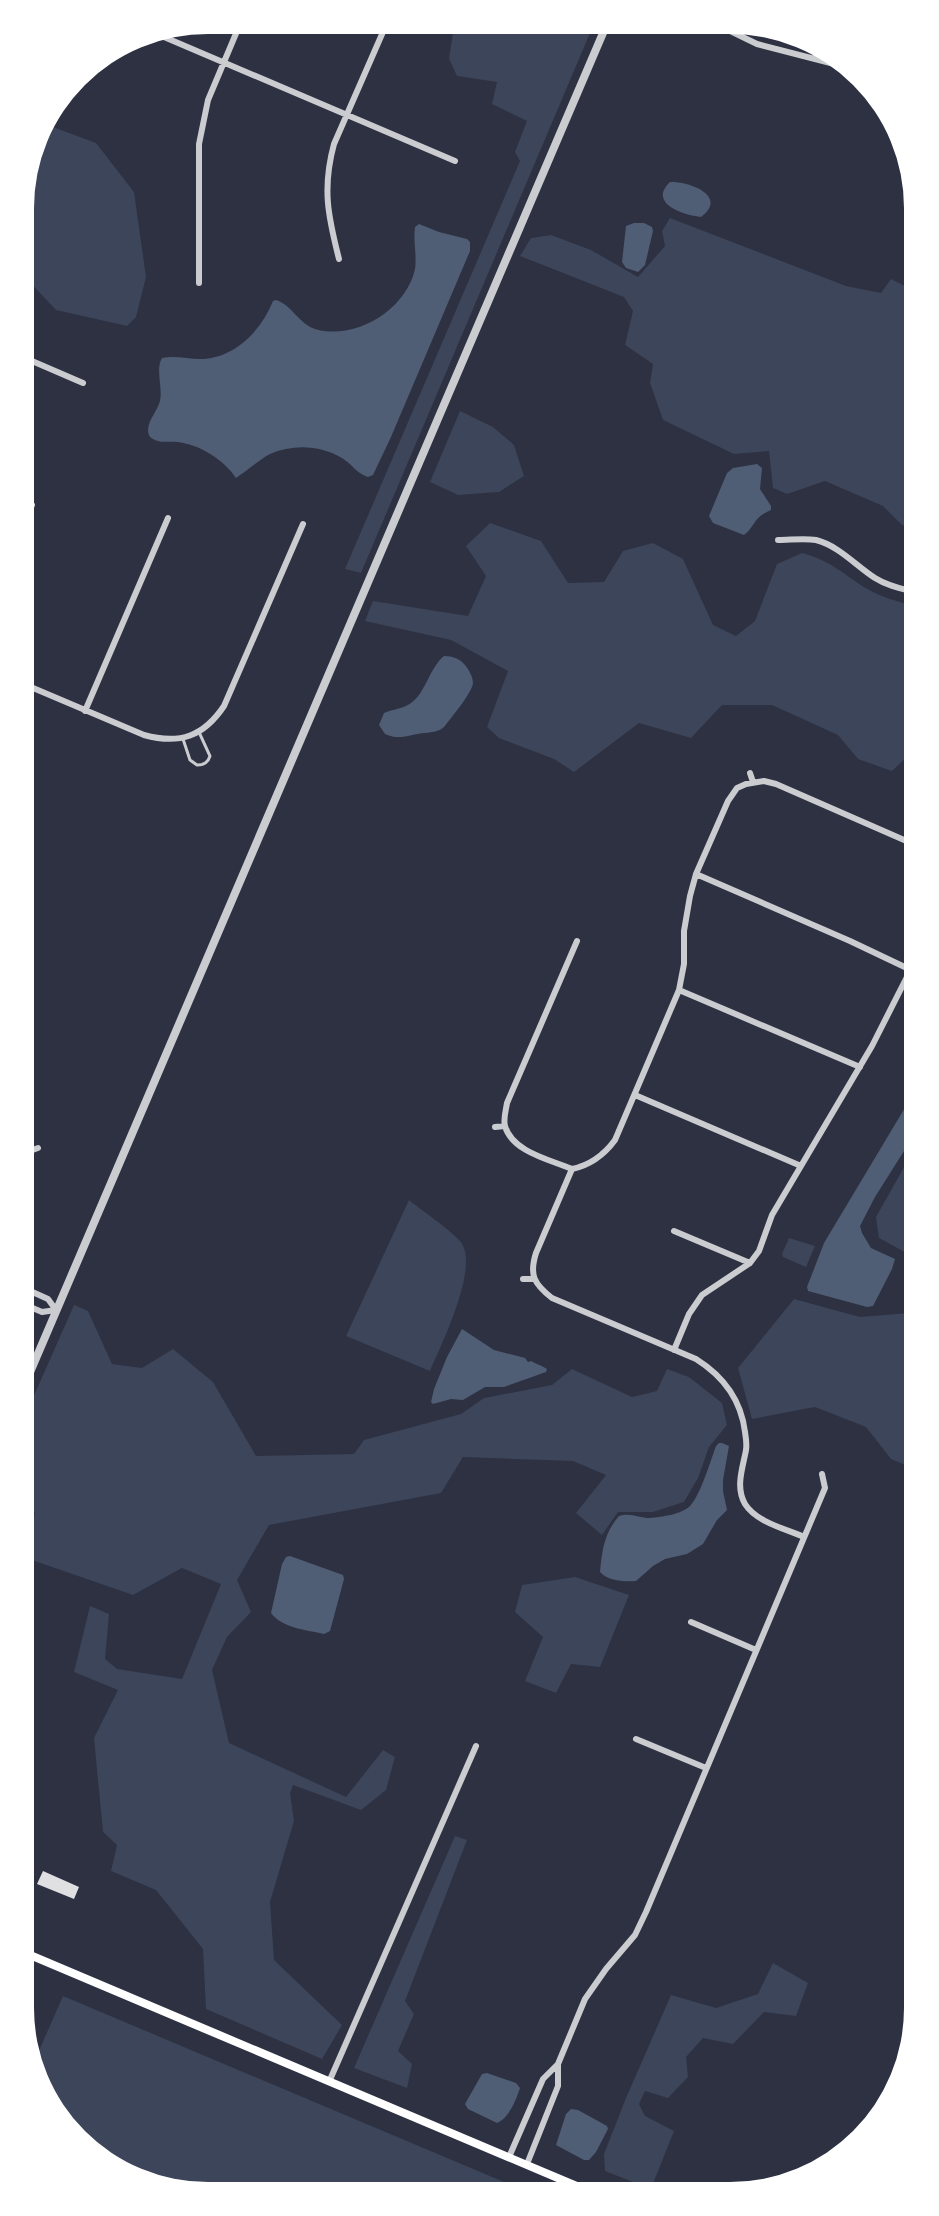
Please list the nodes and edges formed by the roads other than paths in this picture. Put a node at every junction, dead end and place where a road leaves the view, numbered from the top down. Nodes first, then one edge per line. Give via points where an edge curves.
1 (603, 34) edge
2 (235, 35) edge
3 (382, 35) edge
4 (738, 35) edge
5 (170, 39) edge
6 (815, 59) joint
7 (822, 61) edge
8 (223, 62) junction
9 (347, 114) junction
10 (455, 161) dead end
11 (339, 259) dead end
12 (199, 283) dead end
13 (35, 362) edge
14 (83, 383) dead end
15 (168, 518) dead end
16 (303, 524) dead end
17 (778, 540) dead end
18 (904, 589) edge
19 (35, 689) edge
20 (86, 711) junction
21 (202, 730) junction
22 (183, 739) junction
23 (750, 773) dead end
24 (753, 782) junction
25 (904, 840) edge
26 (696, 874) junction
27 (577, 941) dead end
28 (904, 966) edge
29 (904, 982) edge
30 (679, 990) junction
31 (860, 1067) junction
32 (635, 1095) junction
33 (505, 1126) junction
34 (495, 1127) dead end
35 (38, 1149) dead end
36 (34, 1150) edge
37 (801, 1166) junction
38 (572, 1169) junction
39 (674, 1231) dead end
40 (750, 1263) junction
41 (523, 1279) dead end
42 (534, 1279) junction
43 (34, 1293) edge
44 (34, 1309) edge
45 (56, 1310) junction
46 (674, 1350) junction
47 (34, 1362) edge
48 (822, 1474) dead end
49 (804, 1537) junction
50 (691, 1622) dead end
51 (756, 1650) junction
52 (636, 1739) dead end
53 (476, 1746) dead end
54 (706, 1768) junction
55 (34, 1957) edge
56 (558, 2064) junction
57 (329, 2082) junction
58 (509, 2157) junction
59 (526, 2164) junction
60 (567, 2182) edge

1 - 45 street
2 - 8 street
3 - 9 street
4 - 6 street via 757,44
5 - 8 street
6 - 7 street
8 - 9 street
8 - 12 street via 208,100 199,144
9 - 10 street
9 - 11 street via 334,144 327,183 329,219
13 - 14 street
15 - 20 street
16 - 21 street via 225,706
17 - 18 street via 827,544 875,578
19 - 20 street
20 - 22 street via 144,735
21 - 22 street
21 - 22 lane via 210,756 204,765 190,760
23 - 24 street
24 - 25 street via 776,784
24 - 26 street via 737,788 728,801
26 - 28 street
26 - 30 street via 684,931
27 - 33 street via 507,1103
29 - 31 street
30 - 31 street
30 - 32 street
31 - 37 street
32 - 37 street
32 - 38 street via 605,1153
33 - 34 street
33 - 38 street via 522,1148
35 - 36 street
37 - 40 street
38 - 42 street via 536,1253 532,1265
39 - 40 street
40 - 46 street via 702,1295
41 - 42 street
42 - 46 street via 552,1298
43 - 45 street via 48,1299
44 - 45 street
45 - 47 street
46 - 49 street via 713,1370 733,1392 744,1418 747,1446 741,1475 745,1505 766,1521
48 - 49 street via 825,1488
49 - 51 street
50 - 51 street
51 - 54 street
52 - 54 street
53 - 57 street
54 - 56 street via 634,1935 585,1999
55 - 57 main road
56 - 58 street via 543,2079
56 - 59 street via 558,2086
57 - 58 main road
58 - 59 main road
59 - 60 main road

